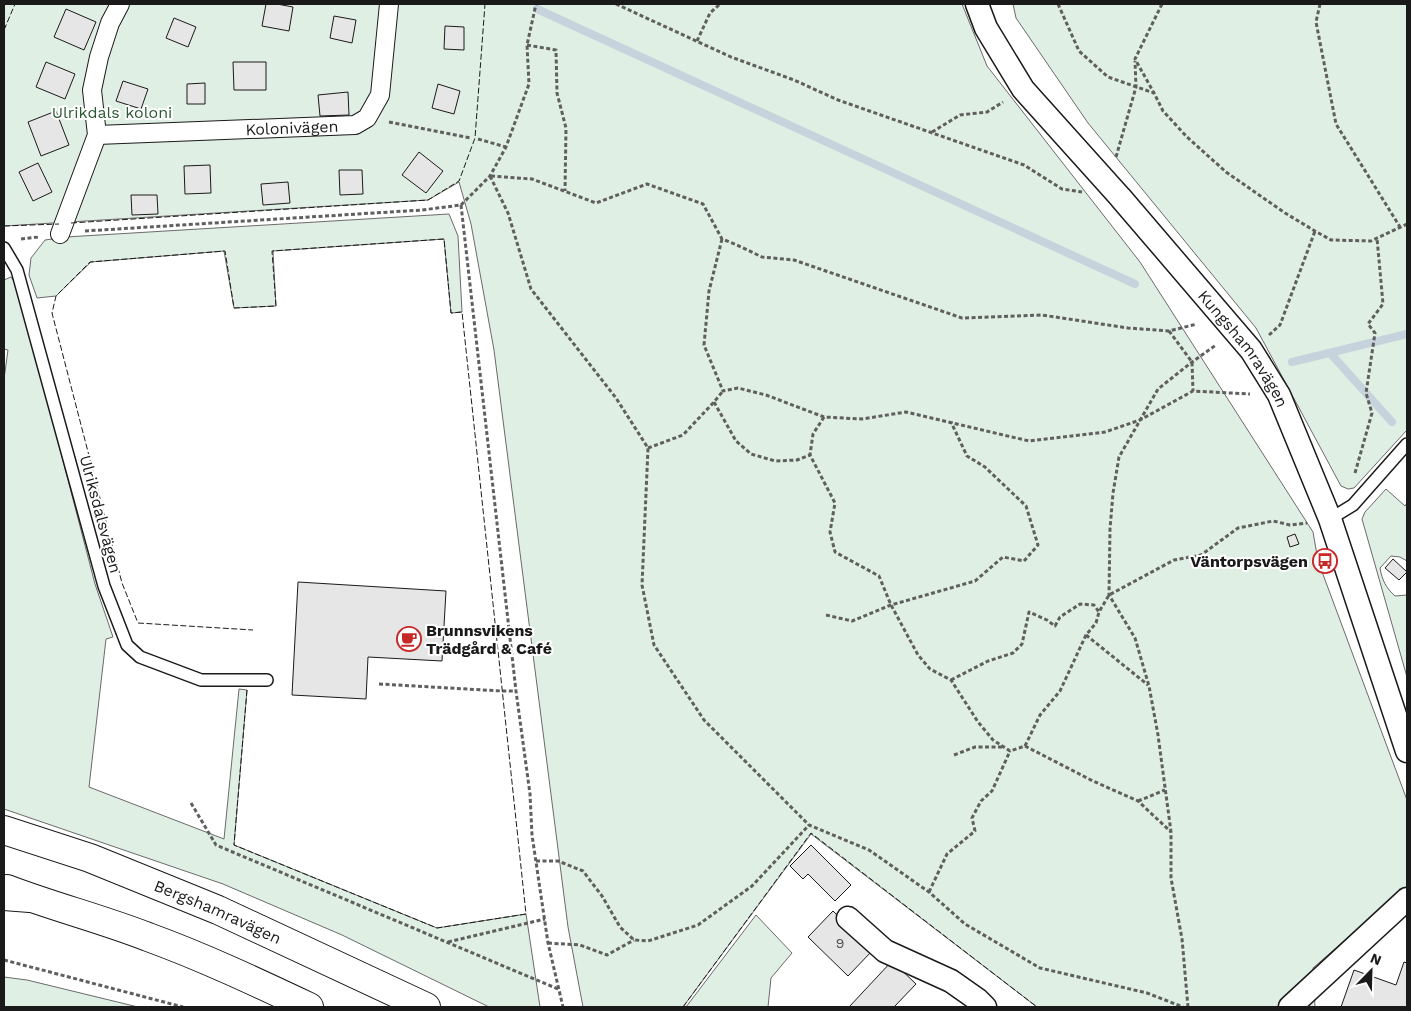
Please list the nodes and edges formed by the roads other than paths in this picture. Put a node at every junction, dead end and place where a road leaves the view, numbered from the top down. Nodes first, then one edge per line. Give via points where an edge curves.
1 (120, 4) edge
2 (389, 4) edge
3 (977, 4) edge
4 (97, 135) junction
5 (60, 234) road end
6 (5, 256) edge
7 (1407, 444) edge
8 (1330, 519) junction
9 (267, 680) dead end
10 (1407, 751) edge
11 (4, 830) edge
12 (4, 888) edge
13 (17, 897) edge
14 (1407, 899) edge
15 (848, 918) dead end
16 (309, 1007) edge
17 (426, 1007) edge
18 (985, 1007) edge
19 (1290, 1007) edge

1 - 4 street via 110,23 92,90
2 - 4 street, Kolonivägen via 380,95 366,118 355,125
3 - 8 street, Kungshamravägen via 986,28 1024,89 1251,350 1279,395
4 - 5 street
6 - 9 lane, Ulriksdalsvägen via 17,270 104,586 127,645 140,657 201,680
7 - 8 lane via 1353,505
8 - 10 street, Kungshamravägen
11 - 17 highway, Bergshamravägen via 90,858 218,910
12 - 13 highway
13 - 16 highway via 148,937
14 - 19 street
15 - 18 street via 885,951 951,981

